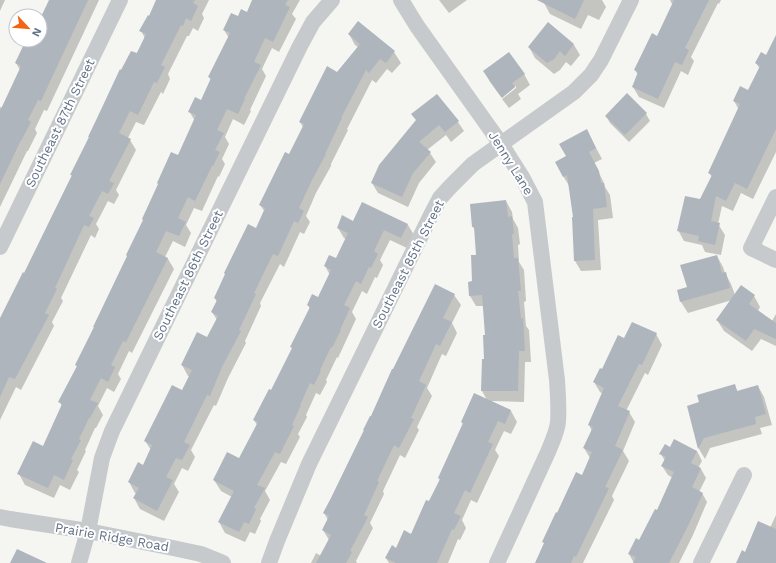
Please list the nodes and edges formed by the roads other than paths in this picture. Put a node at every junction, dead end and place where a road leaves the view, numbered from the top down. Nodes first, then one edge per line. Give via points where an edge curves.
1 (120, 0) edge
2 (332, 0) edge
3 (400, 0) edge
4 (631, 0) edge
5 (501, 144) junction
6 (776, 197) edge
7 (0, 247) edge
8 (776, 260) edge
9 (744, 475) dead end
10 (0, 517) edge
11 (88, 531) junction
12 (79, 563) edge
13 (223, 563) edge
14 (269, 563) edge
15 (497, 563) edge
16 (701, 563) edge

1 - 7 street, Southeast 87th Street
2 - 11 street, Southeast 86th Street via 314,22 300,46 112,431 102,458
3 - 5 street, Jenny Lane
4 - 5 street, Southeast 85th Street via 591,75 574,92
5 - 14 street, Southeast 85th Street via 473,164 440,198 309,464
5 - 15 street, Jenny Lane via 535,202 559,403 554,438
6 - 8 street via 751,248
9 - 16 street
10 - 11 street, Prairie Ridge Road
11 - 12 street, Southeast 86th Street
11 - 13 street, Prairie Ridge Road via 201,554

